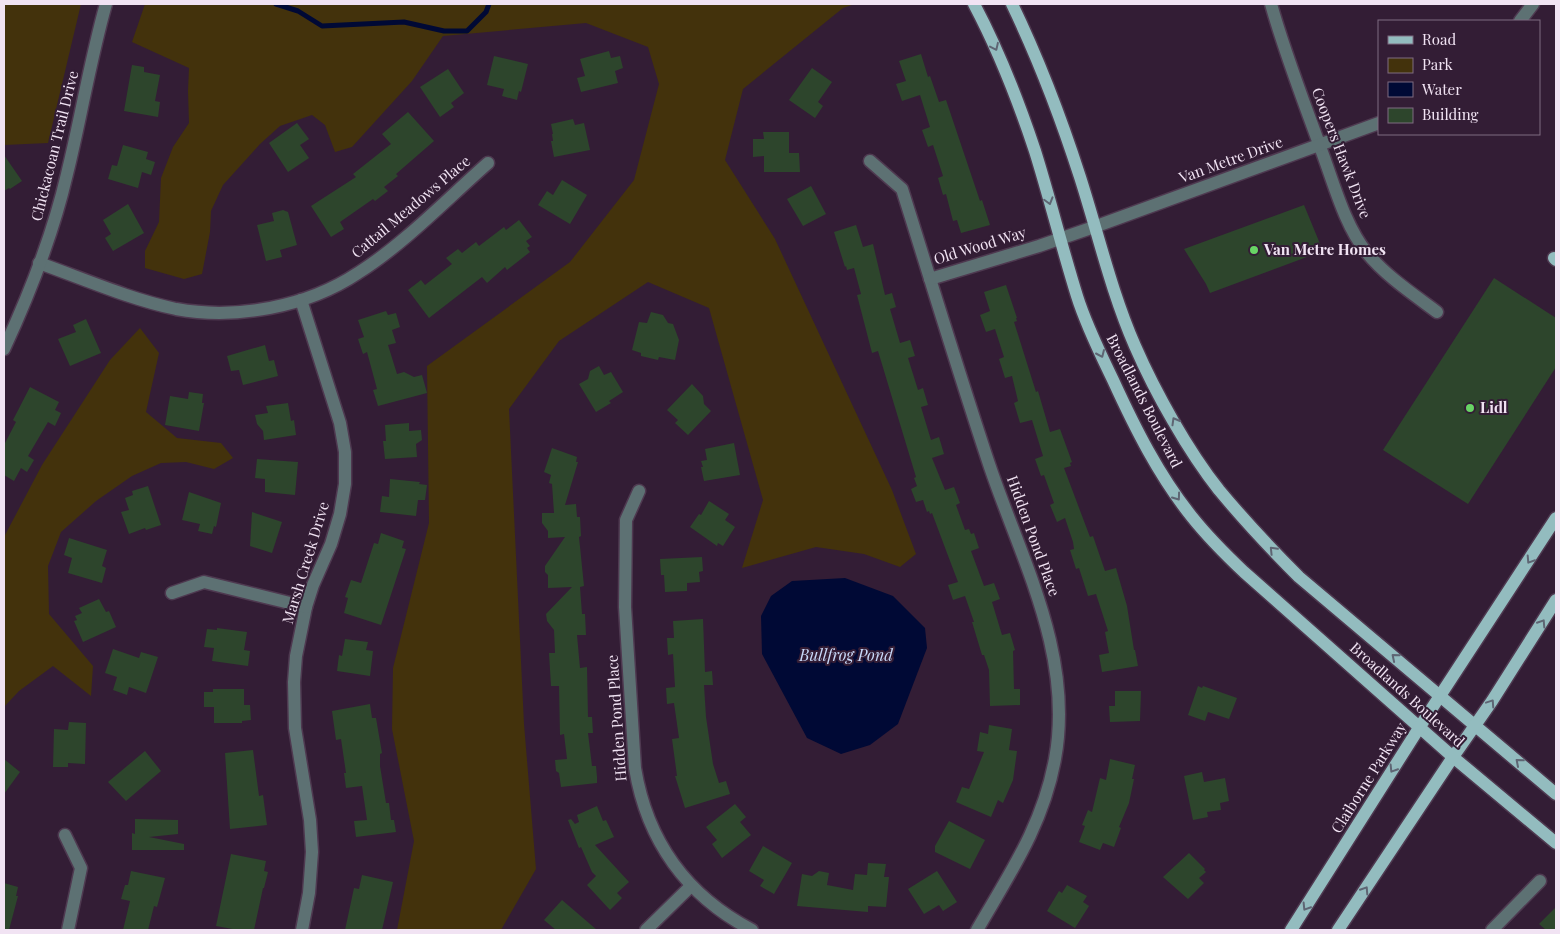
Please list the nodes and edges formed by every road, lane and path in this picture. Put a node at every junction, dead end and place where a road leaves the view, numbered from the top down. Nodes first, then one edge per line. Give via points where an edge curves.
1 (106, 4) edge
2 (974, 4) edge
3 (1012, 4) edge
4 (1271, 4) edge
5 (1533, 4) edge
6 (1521, 20) edge
7 (1378, 124) edge
8 (1320, 146) junction
9 (870, 161) dead end
10 (488, 163) dead end
11 (1094, 227) junction
12 (1060, 238) junction
13 (39, 263) junction
14 (930, 278) junction
15 (301, 300) junction
16 (1437, 312) dead end
17 (4, 348) edge
18 (640, 490) dead end
19 (1556, 518) edge
20 (172, 593) dead end
21 (1556, 600) edge
22 (306, 607) junction
23 (1441, 696) junction
24 (1476, 724) junction
25 (1420, 728) junction
26 (1453, 757) junction
27 (1556, 794) edge
28 (65, 835) dead end
29 (1556, 843) edge
30 (1540, 881) dead end
31 (691, 886) junction
32 (68, 930) edge
33 (302, 930) edge
34 (646, 930) edge
35 (752, 930) edge
36 (977, 930) edge
37 (1292, 930) edge
38 (1338, 930) edge
39 (1492, 930) edge

1 - 13 street, Chickacoan Trail Drive via 67,176
2 -> 12 main road, Broadlands Boulevard via 1022,112
3 - 11 main road, Broadlands Boulevard via 1052,98
4 - 8 street, Coopers Hawk Drive
5 - 6 street
7 - 8 street, Van Metre Drive
8 - 11 street, Van Metre Drive
8 - 16 street, Coopers Hawk Drive via 1353,230 1366,251 1401,285
9 - 14 street, Hidden Pond Place via 902,189
10 - 15 street, Cattail Meadows Place via 384,255 328,290
11 - 12 street, Van Metre Drive
23 -> 11 main road, Broadlands Boulevard via 1298,577 1218,489 1191,449 1136,347
12 - 14 street, Old Wood Way
12 -> 25 main road, Broadlands Boulevard via 1078,298 1100,352 1170,488 1218,547
13 - 15 street, Cattail Meadows Place via 144,301 178,309 244,312
13 - 17 street, Chickacoan Trail Drive
14 - 36 street, Hidden Pond Place via 990,467 1046,620 1058,688 1055,758 1047,794 1028,841
15 - 22 street, Marsh Creek Drive via 340,423 345,452 345,484 340,514
18 - 31 street, Hidden Pond Place via 626,520 625,607 635,768 652,828 666,854
19 -> 23 main road, Claiborne Parkway
20 - 22 street via 204,582
24 -> 21 main road
22 - 33 street, Marsh Creek Drive via 296,656 294,707 312,852
23 - 24 main road, Broadlands Boulevard
23 - 25 main road, Claiborne Parkway
24 - 26 main road
27 -> 24 main road, Broadlands Boulevard
25 - 26 main road, Broadlands Boulevard
25 -> 37 main road, Claiborne Parkway
26 - 29 main road, Broadlands Boulevard
38 -> 26 main road
28 - 32 street via 81,868
30 - 39 street
31 - 34 street
31 - 35 street, Hidden Pond Place via 713,906

